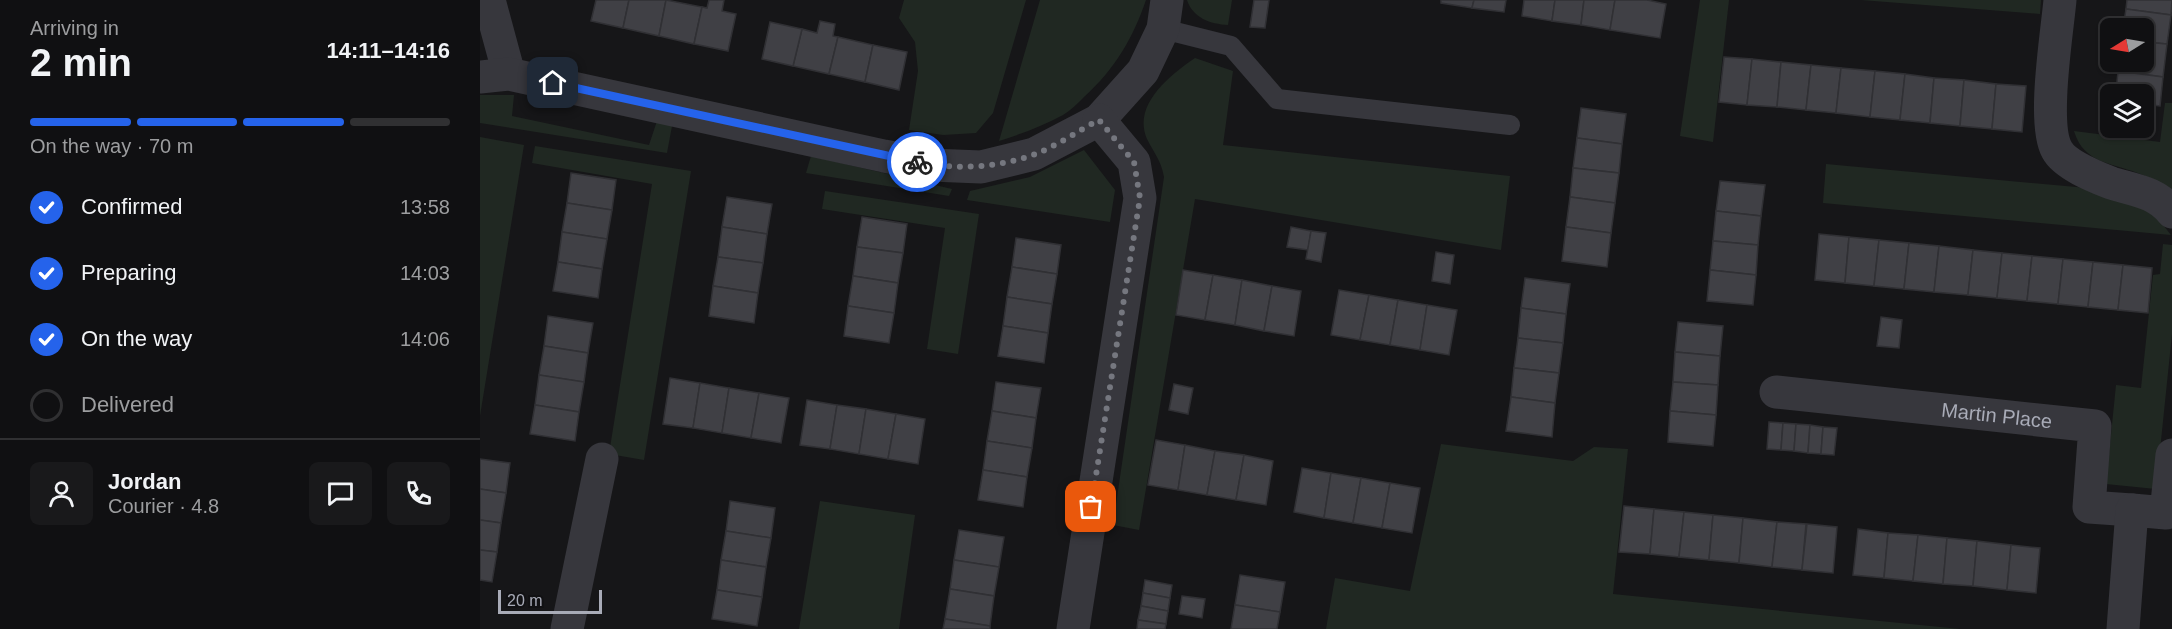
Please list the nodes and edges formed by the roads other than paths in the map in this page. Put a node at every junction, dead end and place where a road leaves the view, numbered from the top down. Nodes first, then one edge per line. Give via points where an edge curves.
1 (489, 0) edge
2 (2060, 0) edge
3 (1165, 15) edge
4 (495, 75) edge
5 (1099, 120) junction
6 (1510, 125) dead end
7 (2172, 212) edge
8 (1776, 392) dead end
9 (2172, 455) edge
10 (602, 459) dead end
11 (2132, 510) junction
12 (567, 629) edge
13 (1073, 629) edge
14 (2123, 629) edge

1 - 4 street
2 - 7 street via 2050,104 2057,152 2096,178 2151,195
3 - 5 street via 1143,71
3 - 6 lane via 1231,46 1277,99
4 - 5 street via 931,165 981,167 1034,154
5 - 13 street via 1134,162 1140,198
8 - 11 street, Martin Place via 2095,426 2089,507
9 - 11 street, Martin Place via 2166,513
10 - 12 street
11 - 14 street

